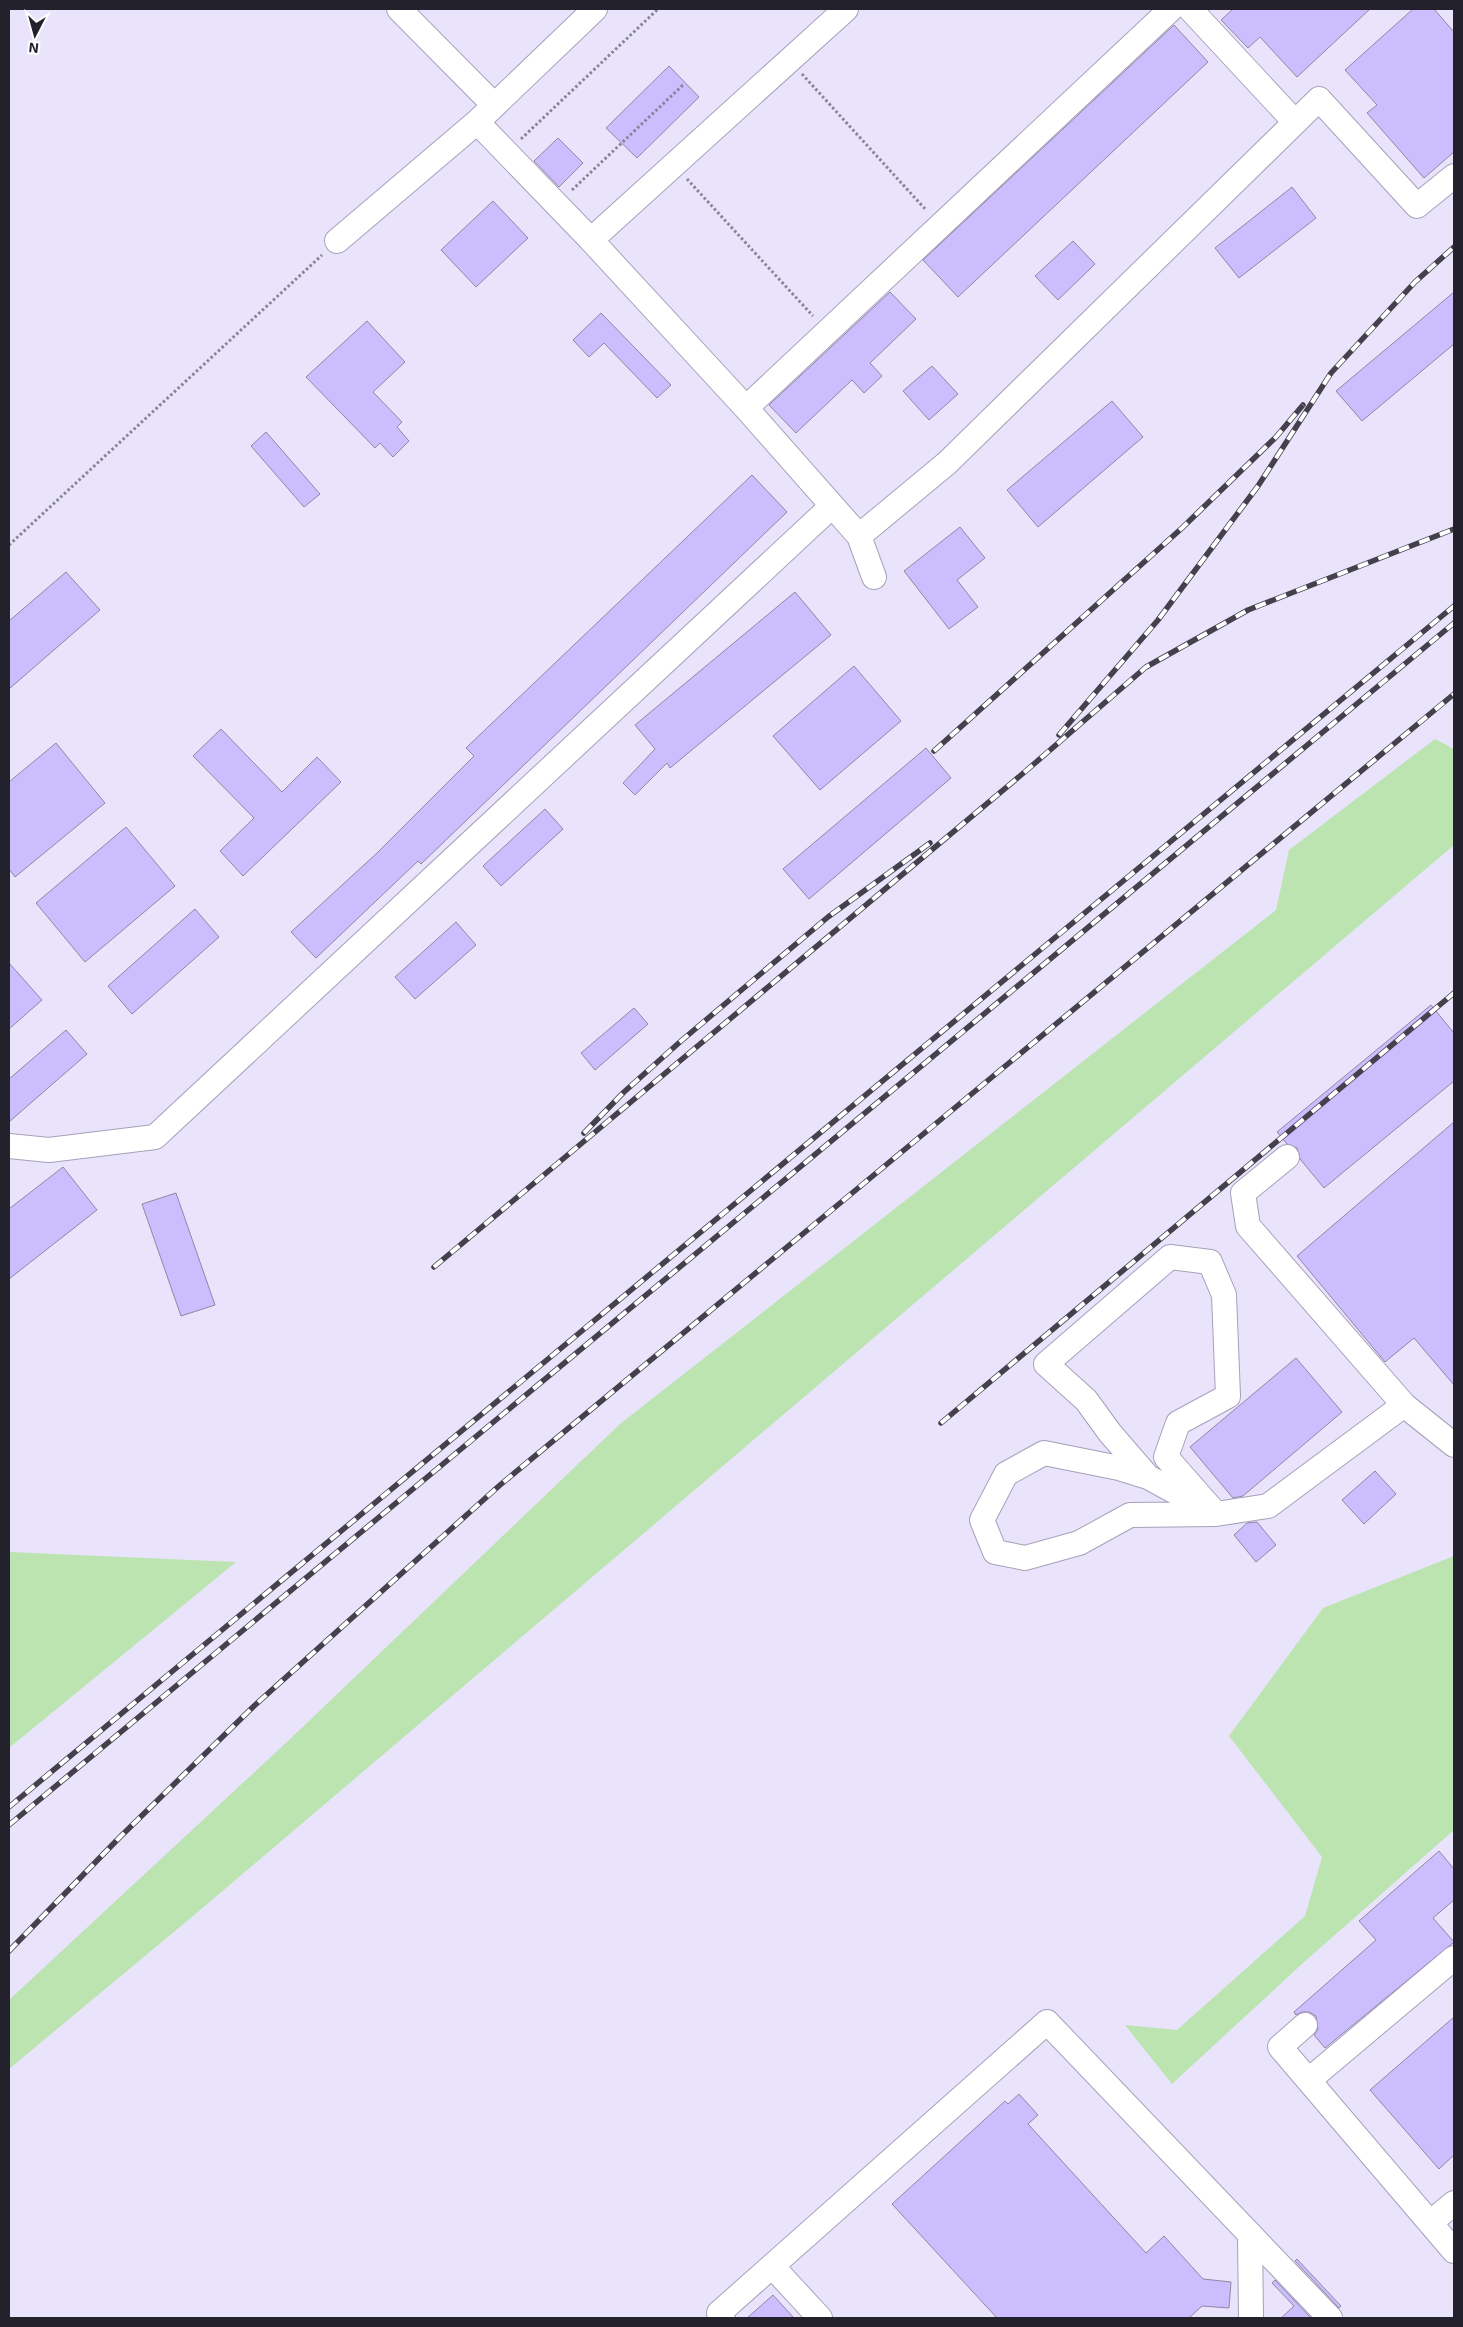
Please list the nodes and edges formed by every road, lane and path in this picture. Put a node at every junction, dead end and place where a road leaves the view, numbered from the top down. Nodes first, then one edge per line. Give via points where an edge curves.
1 (399, 9) edge
2 (595, 9) edge
3 (658, 9) edge
4 (846, 9) edge
5 (1171, 9) edge
6 (1190, 9) edge
7 (789, 60) junction
8 (684, 84) dead end
9 (494, 105) junction
10 (477, 122) junction
11 (1295, 122) junction
12 (507, 152) junction
13 (674, 165) junction
14 (1454, 176) edge
15 (557, 204) junction
16 (940, 226) junction
17 (591, 240) junction
18 (337, 241) joint
19 (827, 332) junction
20 (746, 408) junction
21 (832, 506) junction
22 (859, 536) junction
23 (9, 545) edge
24 (874, 577) dead end
25 (9, 1146) edge
26 (1287, 1157) dead end
27 (1404, 1405) junction
28 (1454, 1445) edge
29 (1148, 1477) junction
30 (1216, 1514) junction
31 (1454, 1958) edge
32 (1306, 2025) dead end
33 (1309, 2080) junction
34 (1454, 2203) edge
35 (1430, 2223) junction
36 (1250, 2234) junction
37 (1454, 2251) edge
38 (772, 2266) junction
39 (724, 2318) edge
40 (820, 2318) edge
41 (1251, 2318) edge
42 (1330, 2318) edge

1 - 9 street
2 - 9 street
3 - 12 path
4 - 7 street
5 - 16 street
6 - 11 street
7 - 13 street
7 - 16 path
8 - 15 path
9 - 10 street
10 - 12 street
10 - 18 street
11 - 14 street via 1319,99 1417,206
11 - 22 street via 947,463
12 - 15 street
13 - 17 street
13 - 19 path
15 - 17 street
16 - 19 street
17 - 20 street
18 - 23 path
19 - 20 street
20 - 21 street
21 - 22 street
21 - 25 street via 155,1137 49,1150
22 - 24 street
26 - 27 street via 1243,1192 1248,1226
27 - 28 street
27 - 30 street via 1268,1506
29 - 30 street
29 - 30 street via 1044,1452 1006,1474 982,1520 995,1552 1025,1558 1079,1543 1130,1514
29 - 30 street via 1086,1400 1046,1364 1170,1257 1210,1262 1224,1294 1228,1396 1178,1423 1166,1457
31 - 33 street
32 - 33 street via 1280,2047
33 - 35 street
34 - 35 street
35 - 37 street
36 - 38 street via 1047,2022
36 - 41 street
36 - 42 street
38 - 39 street via 719,2313
38 - 40 street

